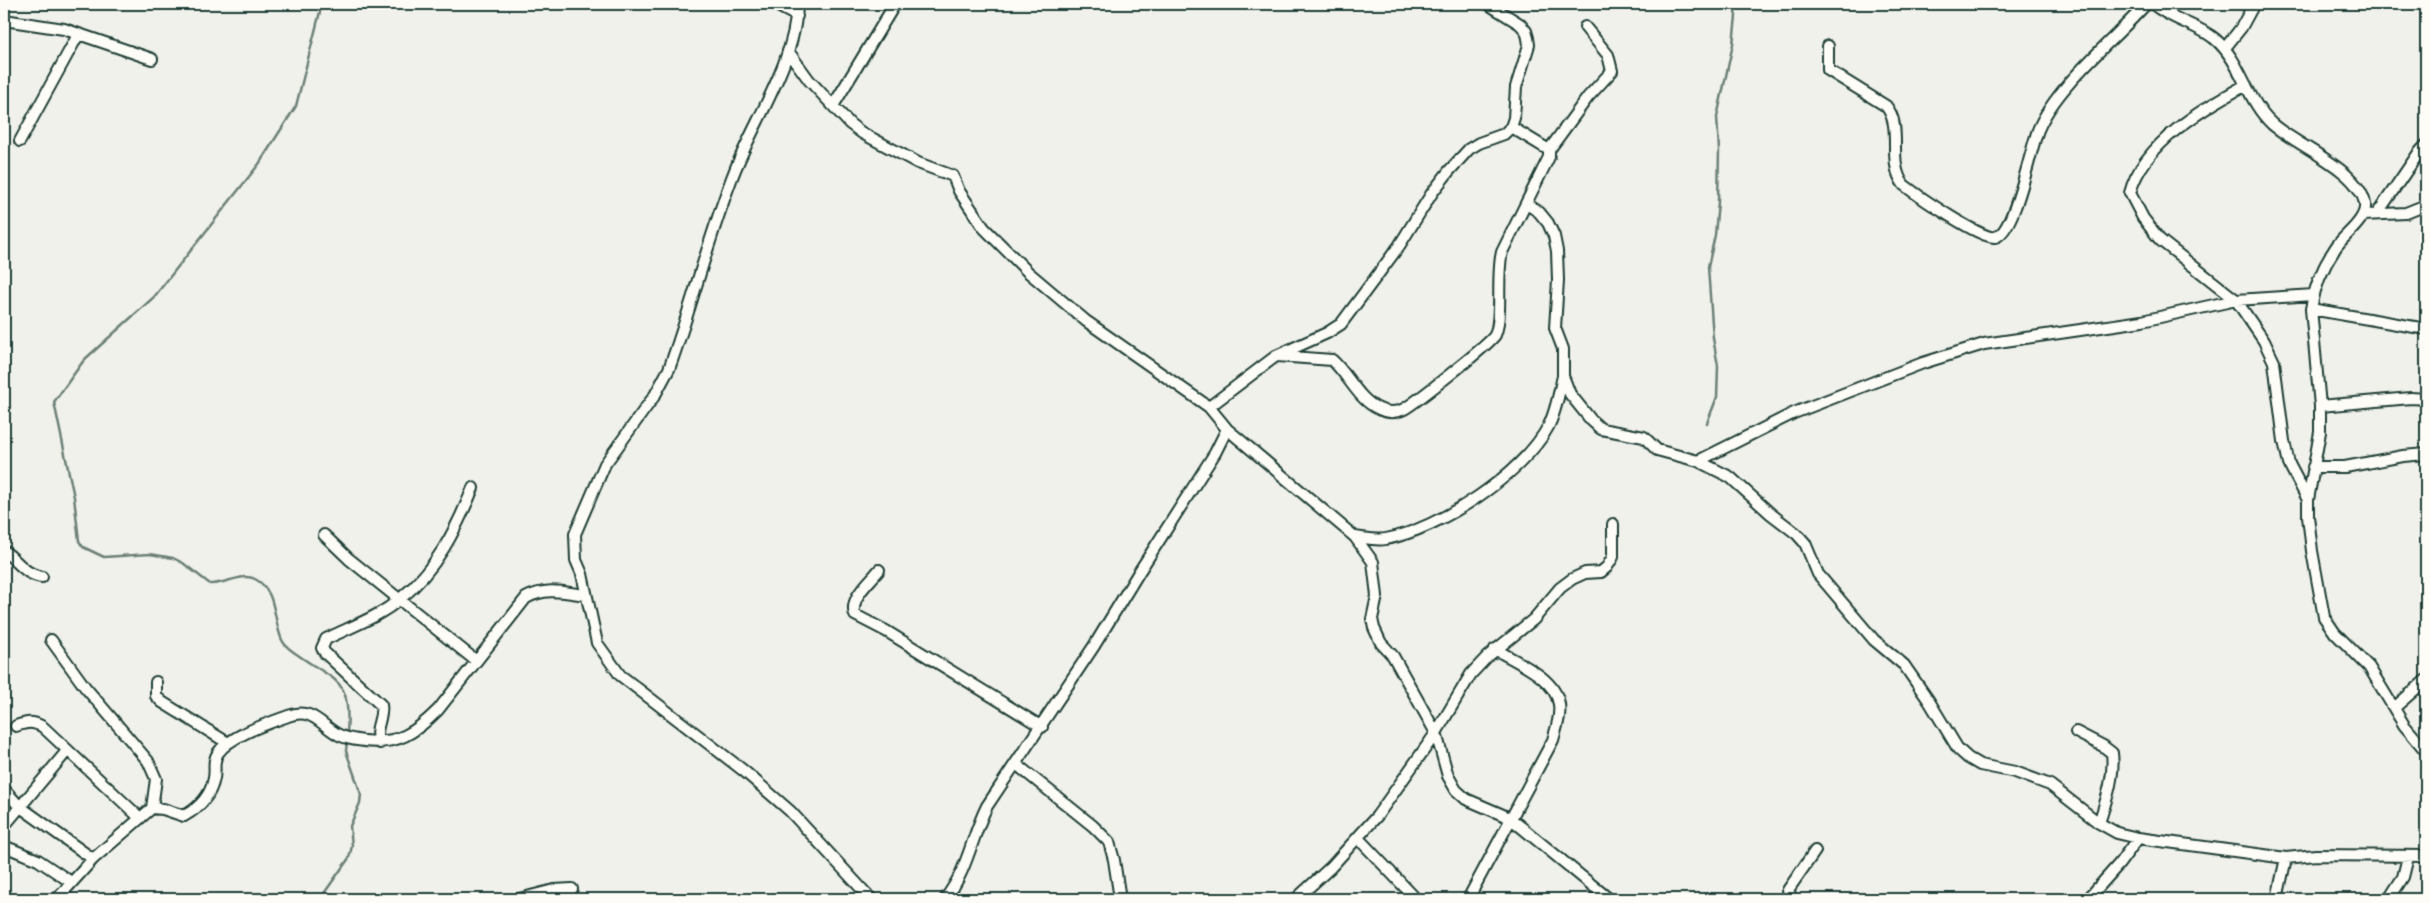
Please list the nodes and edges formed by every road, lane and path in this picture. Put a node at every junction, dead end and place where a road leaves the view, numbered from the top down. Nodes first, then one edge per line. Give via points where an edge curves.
1 (774, 4) edge
2 (798, 4) edge
3 (895, 4) edge
4 (1488, 4) edge
5 (2146, 4) edge
6 (2153, 4) edge
7 (2254, 4) edge
8 (797, 16) junction
9 (4, 20) edge
10 (1585, 27) dead end
11 (78, 35) junction
12 (1828, 46) dead end
13 (2225, 48) junction
14 (788, 51) junction
15 (152, 59) dead end
16 (2246, 85) junction
17 (833, 106) junction
18 (1511, 127) junction
19 (20, 141) dead end
20 (2426, 146) edge
21 (1549, 150) junction
22 (1527, 204) junction
23 (2426, 205) edge
24 (2377, 214) junction
25 (2362, 215) junction
26 (2313, 295) junction
27 (2236, 300) junction
28 (2311, 309) junction
29 (2426, 330) edge
30 (1276, 356) junction
31 (1563, 376) junction
32 (2426, 399) edge
33 (2320, 406) junction
34 (1209, 407) junction
35 (1227, 429) junction
36 (2426, 454) edge
37 (1698, 461) junction
38 (2313, 467) junction
39 (473, 488) dead end
40 (2308, 500) junction
41 (1613, 524) dead end
42 (324, 535) dead end
43 (1355, 537) junction
44 (4, 551) edge
45 (879, 570) dead end
46 (42, 577) dead end
47 (585, 595) junction
48 (400, 600) junction
49 (51, 640) dead end
50 (1495, 649) junction
51 (475, 660) junction
52 (2426, 680) edge
53 (156, 682) dead end
54 (2394, 708) junction
55 (16, 726) dead end
56 (1042, 727) junction
57 (2076, 732) dead end
58 (1436, 733) junction
59 (228, 743) junction
60 (380, 743) junction
61 (67, 751) junction
62 (2426, 751) edge
63 (1016, 764) junction
64 (4, 790) edge
65 (19, 806) junction
66 (152, 808) junction
67 (139, 817) junction
68 (1510, 818) junction
69 (2099, 823) junction
70 (4, 826) edge
71 (1358, 838) junction
72 (2138, 838) junction
73 (4, 846) edge
74 (1815, 850) dead end
75 (2426, 856) edge
76 (2408, 857) junction
77 (2286, 858) junction
78 (93, 859) junction
79 (72, 882) junction
80 (572, 889) dead end
81 (546, 896) edge
82 (57, 899) edge
83 (519, 899) edge
84 (871, 899) edge
85 (945, 899) edge
86 (1120, 899) edge
87 (1296, 899) edge
88 (1416, 899) edge
89 (1468, 899) edge
90 (1609, 899) edge
91 (1792, 899) edge
92 (2088, 899) edge
93 (2277, 899) edge
94 (2389, 899) edge

1 - 8 street
2 - 8 street
3 - 17 street
4 - 18 street via 1520,24 1528,38 1529,45 1516,87
5 - 12 street via 2063,90 2044,116 2015,207 2006,228 1994,238 1961,222 1904,185 1896,170 1890,110 1828,70
6 - 13 street via 2206,33
7 - 13 street
8 - 14 street
9 - 11 street via 50,26
10 - 21 street via 1608,55 1612,71 1588,97
11 - 15 street
11 - 19 street
13 - 16 street
14 - 17 street
14 - 47 street via 735,171 669,368 655,395 604,464 575,534 576,560
16 - 25 street via 2272,124 2329,162 2358,189 2365,205
16 - 27 street via 2184,123 2156,149 2140,168 2130,193 2160,240
17 - 34 street via 850,124 876,142 954,176 984,228 1028,272 1093,326
18 - 21 street
18 - 30 street via 1504,134 1469,149 1449,171 1341,324
20 - 24 street
21 - 22 street via 1549,157
22 - 30 street via 1501,257 1496,334 1403,410 1389,413 1377,408 1366,400 1332,360
22 - 31 street via 1548,223 1557,251 1555,328 1563,349
23 - 24 street via 2406,214
24 - 25 street
25 - 26 street via 2336,246
26 - 27 street
26 - 28 street
27 - 37 street via 2166,317 2000,341 1955,352 1794,413
27 - 40 street via 2274,362 2289,464
28 - 29 street
28 - 33 street
30 - 34 street
31 - 37 street via 1570,394 1601,429 1644,437 1657,450
31 - 43 street via 1547,428 1516,466 1489,488 1450,514 1410,533 1378,540
32 - 33 street
33 - 38 street via 2320,432
34 - 35 street
35 - 43 street
35 - 56 street via 1216,453
36 - 38 street via 2345,467
37 - 69 street via 1730,477 1797,534 1818,574 1874,640 1904,665 1958,749 1980,765 2015,772 2050,785
38 - 40 street
39 - 48 street via 444,551
40 - 54 street via 2312,551 2324,617 2334,633 2369,667
41 - 50 street via 1613,557 1607,567 1601,572 1584,573 1572,579 1560,588 1534,619
42 - 48 street
43 - 58 street via 1373,562 1377,596 1372,619 1374,628
44 - 46 street via 26,572
45 - 56 street via 858,596 853,609 855,615
47 - 51 street via 550,590 526,598
47 - 84 street via 596,643 620,675 790,812
48 - 51 street
48 - 60 street via 326,639 322,648 381,705 376,731
49 - 66 street via 148,761 156,779
50 - 58 street via 1471,674
50 - 68 street via 1544,680 1555,692 1559,705 1559,720 1553,740
51 - 60 street via 438,710 424,723 394,741
52 - 54 street
53 - 59 street via 156,696 162,702
54 - 62 street
55 - 61 street via 36,722
56 - 63 street
57 - 69 street via 2112,753 2110,784
58 - 68 street via 1448,776 1456,790 1466,799
58 - 71 street
59 - 60 street via 291,715 310,714 337,734
59 - 66 street via 213,762 215,777 209,794 194,811 184,816
61 - 65 street
61 - 67 street
63 - 85 street via 978,823 962,874
63 - 86 street via 1109,842
64 - 65 street
65 - 70 street
65 - 78 street
66 - 67 street
67 - 78 street
68 - 89 street
68 - 90 street
69 - 72 street via 2118,833
71 - 87 street
71 - 88 street
72 - 77 street
72 - 92 street
73 - 79 street via 38,860
74 - 91 street via 1788,890
75 - 76 street
76 - 77 street via 2316,855
76 - 94 street via 2403,878
77 - 93 street
78 - 79 street
79 - 82 street
80 - 81 street
81 - 83 street

